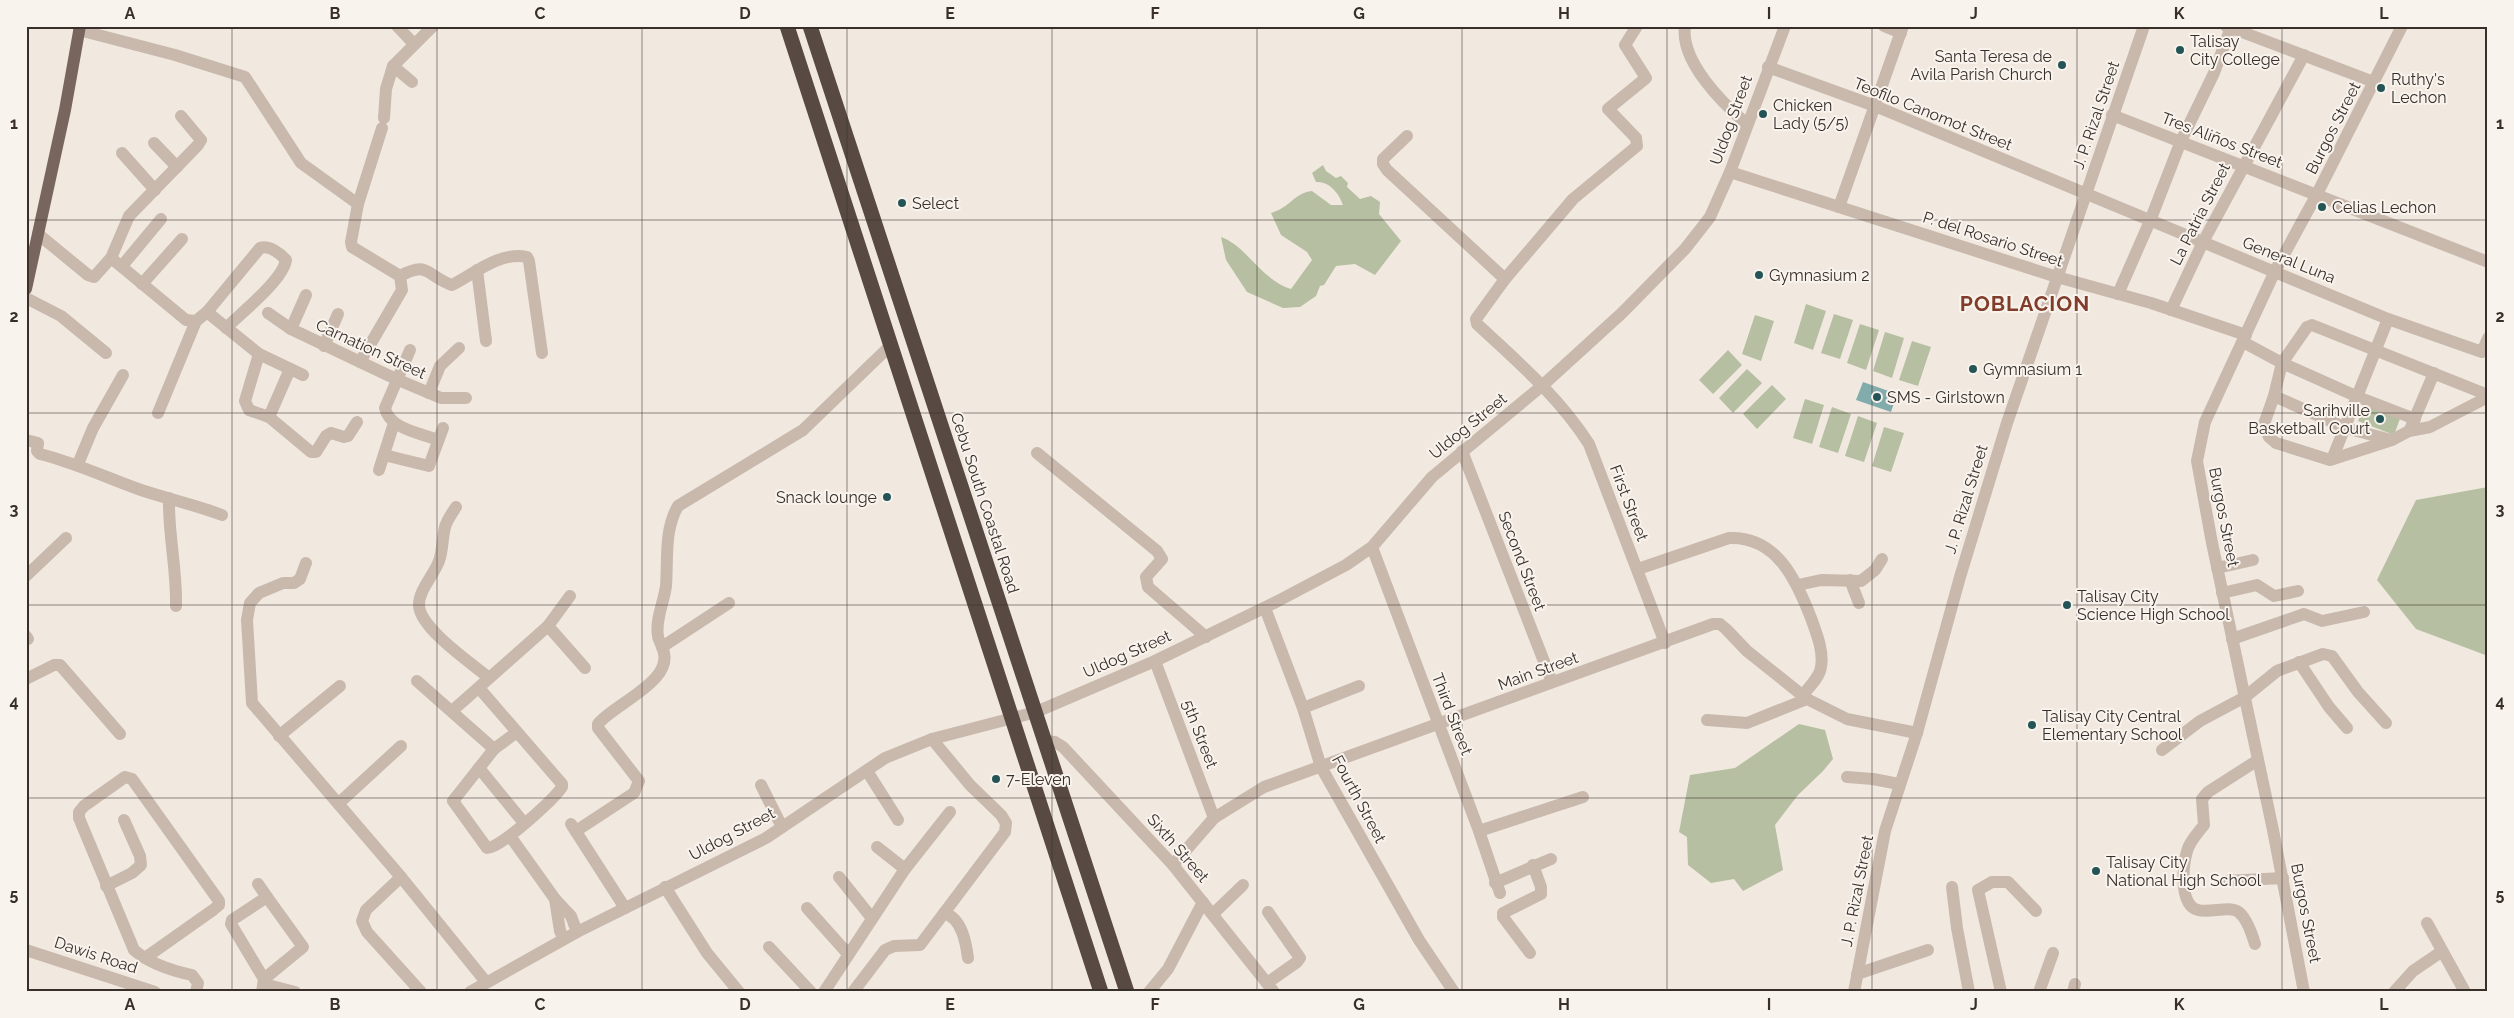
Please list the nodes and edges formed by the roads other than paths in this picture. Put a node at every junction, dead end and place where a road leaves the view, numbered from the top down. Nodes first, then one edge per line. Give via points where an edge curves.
1 (397, 26) edge
2 (433, 26) edge
3 (787, 26) edge
4 (810, 26) edge
5 (1637, 26) edge
6 (1685, 26) edge
7 (1785, 26) edge
8 (1884, 26) edge
9 (2144, 26) edge
10 (2402, 26) edge
11 (2228, 27) edge
12 (79, 28) edge
13 (1902, 30) edge
14 (414, 44) junction
15 (2304, 55) junction
16 (394, 66) junction
17 (1768, 67) junction
18 (412, 82) dead end
19 (2374, 82) junction
20 (1875, 106) junction
21 (2112, 115) junction
22 (181, 116) dead end
23 (1747, 124) junction
24 (1407, 136) dead end
25 (2181, 141) junction
26 (154, 143) dead end
27 (122, 153) dead end
28 (2244, 165) junction
29 (177, 167) junction
30 (1730, 172) junction
31 (155, 190) junction
32 (2317, 194) junction
33 (2085, 195) junction
34 (358, 204) junction
35 (1839, 207) junction
36 (161, 219) dead end
37 (2150, 221) junction
38 (38, 234) junction
39 (182, 239) dead end
40 (2203, 242) junction
41 (111, 258) junction
42 (2488, 262) edge
43 (122, 266) junction
44 (28, 269) edge
45 (477, 270) junction
46 (2275, 271) junction
47 (400, 276) junction
48 (2057, 277) junction
49 (1505, 279) junction
50 (142, 284) junction
51 (26, 289) edge
52 (2118, 294) junction
53 (306, 295) dead end
54 (26, 298) edge
55 (2171, 310) junction
56 (207, 312) junction
57 (268, 313) dead end
58 (338, 314) dead end
59 (2388, 319) junction
60 (191, 320) junction
61 (226, 328) junction
62 (291, 329) junction
63 (2488, 338) edge
64 (2245, 339) junction
65 (486, 341) dead end
66 (324, 346) junction
67 (890, 346) junction
68 (459, 348) dead end
69 (410, 350) dead end
70 (2376, 350) junction
71 (106, 353) dead end
72 (542, 353) dead end
73 (259, 354) junction
74 (360, 362) junction
75 (2282, 364) junction
76 (290, 369) junction
77 (2434, 373) junction
78 (123, 375) dead end
79 (303, 375) dead end
80 (396, 379) junction
81 (1543, 386) junction
82 (429, 393) junction
83 (2274, 396) junction
84 (2488, 396) edge
85 (2358, 397) junction
86 (466, 398) dead end
87 (158, 413) dead end
88 (269, 417) junction
89 (2415, 419) junction
90 (357, 422) dead end
91 (394, 424) junction
92 (2346, 428) junction
93 (2409, 431) junction
94 (26, 440) edge
95 (2392, 440) junction
96 (1462, 451) junction
97 (1037, 453) dead end
98 (384, 455) junction
99 (2333, 457) junction
100 (78, 464) junction
101 (379, 470) dead end
102 (169, 498) junction
103 (456, 507) dead end
104 (222, 515) dead end
105 (66, 538) dead end
106 (1372, 546) junction
107 (1882, 559) dead end
108 (2253, 560) dead end
109 (306, 563) dead end
110 (2217, 568) junction
111 (1638, 569) junction
112 (26, 576) edge
113 (1850, 580) junction
114 (1798, 585) junction
115 (2298, 591) dead end
116 (2222, 593) junction
117 (570, 596) dead end
118 (729, 603) dead end
119 (1859, 603) dead end
120 (176, 606) dead end
121 (1265, 608) junction
122 (2364, 612) dead end
123 (548, 626) junction
124 (1206, 637) junction
125 (2232, 640) junction
126 (1666, 643) junction
127 (662, 647) junction
128 (1155, 661) junction
129 (2299, 662) junction
130 (585, 668) dead end
131 (488, 677) junction
132 (26, 679) edge
133 (417, 682) dead end
134 (1552, 682) junction
135 (340, 686) dead end
136 (1360, 686) dead end
137 (479, 688) junction
138 (2245, 697) junction
139 (1805, 698) junction
140 (1303, 708) junction
141 (452, 711) junction
142 (1036, 712) junction
143 (1013, 718) junction
144 (1707, 720) dead end
145 (2386, 723) dead end
146 (1439, 724) junction
147 (2347, 728) dead end
148 (517, 732) junction
149 (1917, 733) junction
150 (120, 734) dead end
151 (279, 736) junction
152 (932, 739) junction
153 (1045, 741) junction
154 (401, 746) dead end
155 (494, 750) junction
156 (2162, 750) dead end
157 (2258, 760) junction
158 (1322, 767) junction
159 (479, 768) junction
160 (867, 771) junction
161 (1847, 777) dead end
162 (1899, 784) junction
163 (762, 785) dead end
164 (1583, 797) dead end
165 (339, 803) junction
166 (950, 812) dead end
167 (1214, 818) junction
168 (124, 820) dead end
169 (898, 820) dead end
170 (524, 823) junction
171 (782, 827) junction
172 (1479, 831) junction
173 (510, 836) junction
174 (877, 847) dead end
175 (1551, 859) dead end
176 (1173, 865) junction
177 (1533, 865) junction
178 (905, 869) junction
179 (401, 877) junction
180 (840, 877) dead end
181 (2283, 878) junction
182 (2225, 881) dead end
183 (258, 884) dead end
184 (1244, 885) dead end
185 (106, 886) junction
186 (665, 887) junction
187 (1952, 887) dead end
188 (267, 897) junction
189 (555, 899) junction
190 (1203, 902) junction
191 (625, 908) junction
192 (807, 908) dead end
193 (2036, 911) dead end
194 (1268, 912) dead end
195 (944, 913) junction
196 (1213, 914) junction
197 (871, 917) junction
198 (2427, 923) dead end
199 (577, 932) junction
200 (564, 939) junction
201 (2255, 944) dead end
202 (769, 947) dead end
203 (26, 950) edge
204 (1928, 950) dead end
205 (2441, 952) junction
206 (1530, 953) dead end
207 (2053, 953) dead end
208 (848, 954) junction
209 (145, 958) junction
210 (968, 958) dead end
211 (1857, 974) junction
212 (486, 982) junction
213 (263, 985) edge
214 (1271, 987) edge
215 (155, 992) edge
216 (196, 992) edge
217 (295, 992) edge
218 (420, 992) edge
219 (470, 992) edge
220 (739, 992) edge
221 (811, 992) edge
222 (824, 992) edge
223 (853, 992) edge
224 (1101, 992) edge
225 (1127, 992) edge
226 (1149, 992) edge
227 (1454, 992) edge
228 (1854, 992) edge
229 (1969, 992) edge
230 (2001, 992) edge
231 (2039, 992) edge
232 (2304, 992) edge
233 (2394, 992) edge
234 (2465, 992) edge

1 - 14 street
2 - 14 street
3 - 67 highway
4 - 142 highway, Cebu South Coastal Road
5 - 49 street, First Street via 1625,45 1646,78 1608,110 1636,138 1637,146 1574,199
6 - 23 street via 1684,39 1691,59 1730,109
7 - 17 street, Uldog Street
8 - 13 street
9 - 21 street, J. P. Rizal Street
10 - 19 street, Burgos Street
11 - 15 street
11 - 25 street via 2214,72
12 - 34 street via 245,77 301,163
12 - 38 main road
13 - 20 street
14 - 16 street
15 - 19 street
15 - 28 street, La Patria Street
16 - 18 street
16 - 34 street via 386,89 383,123
17 - 20 street, Teofilo Canomot Street
17 - 23 street, Uldog Street
19 - 32 street, Burgos Street
20 - 33 street, Teofilo Canomot Street
20 - 35 street
21 - 25 street, Tres Aliños Street
21 - 33 street, J. P. Rizal Street
22 - 29 street via 201,140
23 - 30 street, Uldog Street
24 - 49 street via 1383,159 1387,170
25 - 28 street, Tres Aliños Street
25 - 37 street
26 - 29 street
27 - 31 street
28 - 32 street, Tres Aliños Street
28 - 40 street, La Patria Street
29 - 31 street
30 - 35 street, P. del Rosario Street
30 - 81 street, Uldog Street via 1710,217 1685,248 1622,313
31 - 41 street via 130,216
32 - 42 street, Tres Aliños Street
32 - 46 street, Burgos Street
33 - 37 street, General Luna
33 - 48 street, J. P. Rizal Street
34 - 47 street via 350,242 352,247
35 - 48 street, P. del Rosario Street
36 - 43 street
37 - 40 street, General Luna
37 - 52 street
38 - 41 street via 88,276 94,277
38 - 44 main road
39 - 50 street
40 - 46 street, General Luna
40 - 55 street, La Patria Street
41 - 43 street
43 - 50 street
44 - 51 main road
45 - 47 street via 452,285 421,268
45 - 65 street
45 - 72 street via 498,261 527,257
46 - 59 street, General Luna
46 - 64 street, Burgos Street
47 - 74 street via 402,290
48 - 52 street, P. del Rosario Street
48 - 149 street, J. P. Rizal Street via 1962,568
49 - 81 street, First Street via 1477,316 1477,324
50 - 60 street
52 - 55 street, P. del Rosario Street
53 - 62 street
54 - 71 street via 61,316
55 - 64 street, P. del Rosario Street
56 - 60 street
56 - 61 street
56 - 61 street via 260,248 264,247 286,260 279,276
57 - 62 street, Carnation Street
58 - 66 street
59 - 63 street, General Luna via 2482,352
59 - 70 street
60 - 87 street
61 - 73 street
62 - 66 street, Carnation Street
64 - 75 street, P. del Rosario Street
64 - 110 street, Burgos Street via 2205,422 2197,461
66 - 74 street, Carnation Street
67 - 127 street via 804,430 678,506 671,517 666,584 658,623
67 - 143 highway
68 - 82 street via 440,366
69 - 80 street
70 - 75 street via 2312,325 2307,327
70 - 77 street
70 - 85 street
73 - 76 street
73 - 88 street via 245,401 249,410
74 - 80 street, Carnation Street
75 - 83 street
75 - 85 street, P. del Rosario Street
76 - 79 street
76 - 88 street
77 - 84 street
77 - 89 street
78 - 100 street via 93,428
80 - 82 street, Carnation Street
80 - 91 street via 385,408 386,415
81 - 96 street, Uldog Street
81 - 111 street, First Street via 1573,419 1589,444
82 - 86 street, Carnation Street via 441,398
83 - 92 street
83 - 99 street via 2264,422 2269,437 2276,443 2329,460
84 - 93 street via 2430,427
85 - 89 street, P. del Rosario Street
85 - 92 street
88 - 90 street via 311,452 316,452 331,433 348,436
89 - 93 street
91 - 98 street
91 - 98 street via 441,434 429,466
92 - 95 street
92 - 99 street
93 - 95 street
94 - 100 street via 38,443 40,454
95 - 99 street
96 - 106 street, Uldog Street via 1432,476
96 - 134 street, Second Street
97 - 124 street via 1157,551 1162,559 1146,577 1148,587
98 - 101 street
100 - 102 street
102 - 104 street
102 - 120 street
103 - 131 street via 445,527 436,571 424,588 419,606 426,622 443,640
105 - 112 street
106 - 121 street, Uldog Street via 1346,565
106 - 146 street, Third Street
107 - 113 street via 1867,579
108 - 110 street
109 - 151 street via 300,579 294,583 283,583 258,593 250,603 247,620 252,703
110 - 116 street, Burgos Street
111 - 114 street via 1682,552 1729,538 1740,538 1763,545 1782,560
111 - 126 street, First Street
113 - 114 street via 1821,580
113 - 119 street
114 - 139 street via 1814,627 1822,664
115 - 116 street via 2274,596 2257,585
116 - 125 street, Burgos Street
117 - 123 street
118 - 127 street
121 - 124 street, Uldog Street
121 - 140 street, Fourth Street
122 - 125 street via 2322,621 2304,614
123 - 130 street
123 - 131 street
124 - 128 street, Uldog Street
125 - 138 street, Burgos Street
126 - 134 street, Main Street
126 - 139 street, Main Street via 1720,624 1747,651
127 - 191 street via 665,665 656,678 598,724 639,781 638,787 634,793 574,828
128 - 142 street, Uldog Street
128 - 167 street, 5th Street
129 - 138 street via 2277,671
129 - 145 street via 2323,654 2332,656
129 - 147 street
131 - 137 street
132 - 150 street via 60,665
133 - 141 street
134 - 146 street, Main Street
135 - 151 street
136 - 140 street
137 - 141 street
137 - 148 street
138 - 156 street via 2200,720
138 - 157 street, Burgos Street
139 - 144 street via 1747,723
139 - 149 street, Main Street via 1846,719
140 - 158 street, Fourth Street
141 - 155 street
142 - 143 street, Uldog Street
142 - 153 highway, Cebu South Coastal Road
143 - 152 street, Uldog Street
143 - 224 highway
146 - 158 street, Main Street
146 - 172 street, Third Street
148 - 155 street
148 - 170 street via 562,784
149 - 162 street, J. P. Rizal Street
151 - 165 street
152 - 160 street, Uldog Street via 885,758
152 - 195 street via 1006,823 1005,832
153 - 176 street, Sixth Street via 1063,747
153 - 225 highway, Cebu South Coastal Road
154 - 165 street
155 - 159 street
157 - 181 street, Burgos Street
157 - 201 street via 2202,799 2204,825 2190,845 2184,863 2185,894 2193,909 2237,911
158 - 167 street, Main Street via 1264,787
158 - 227 street, Fourth Street via 1419,940
159 - 170 street
159 - 173 street via 454,798 454,805 488,848
160 - 169 street
160 - 171 street, Uldog Street
161 - 162 street
162 - 211 street, J. P. Rizal Street via 1885,831
163 - 171 street
164 - 172 street
165 - 179 street
166 - 178 street
167 - 176 street, Main Street
168 - 185 street via 140,856 140,865 132,873
170 - 173 street
171 - 186 street, Uldog Street
172 - 177 street, Third Street via 1498,888
173 - 189 street
174 - 178 street
175 - 177 street
176 - 190 street, Sixth Street
177 - 206 street via 1542,891 1503,913
178 - 197 street
179 - 212 street
179 - 218 street via 366,910 362,921 367,932
180 - 197 street
181 - 182 street
181 - 232 street, Burgos Street
183 - 188 street
184 - 196 street
185 - 209 street via 134,950
185 - 209 street via 79,812 129,777 219,901 213,910
186 - 191 street, Uldog Street
186 - 220 street via 707,953
187 - 229 street
188 - 213 street via 232,920 231,924
188 - 213 street via 303,947
189 - 199 street via 571,916
189 - 200 street
190 - 196 street, Sixth Street
190 - 226 street via 1168,969
191 - 199 street, Uldog Street
192 - 208 street
193 - 230 street via 2008,882 1992,882 1978,890
194 - 214 street via 1300,958
195 - 210 street via 955,920 964,935
195 - 223 street via 920,945 894,946 885,950
196 - 214 street, Sixth Street
197 - 208 street
198 - 205 street
199 - 200 street, Uldog Street
200 - 212 street, Uldog Street
202 - 221 street
203 - 215 street, Dawis Road
204 - 211 street
205 - 233 street via 2413,971
205 - 234 street
207 - 231 street
208 - 222 street
209 - 216 street via 192,975 198,983
211 - 228 street, J. P. Rizal Street
212 - 219 street, Uldog Street
213 - 217 street

